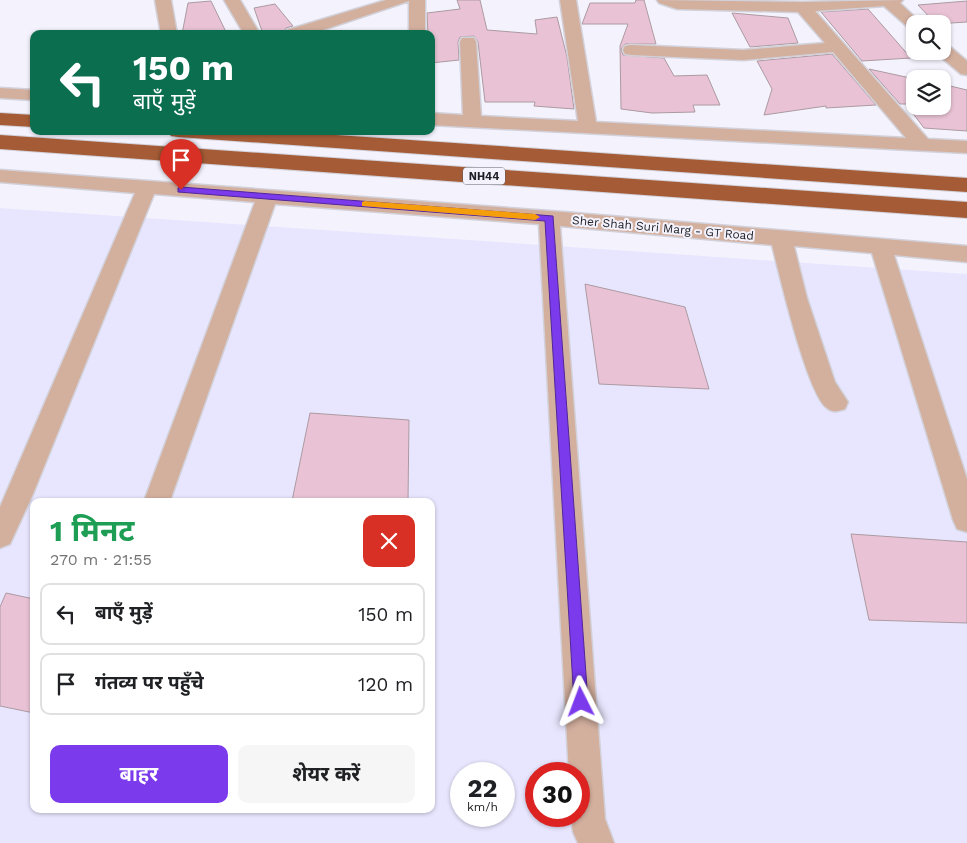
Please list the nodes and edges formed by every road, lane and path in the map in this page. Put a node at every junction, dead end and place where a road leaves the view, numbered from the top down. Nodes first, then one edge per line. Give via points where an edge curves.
1 (163, 0) edge
2 (232, 0) edge
3 (402, 0) edge
4 (417, 0) edge
5 (568, 0) edge
6 (665, 0) edge
7 (890, 0) edge
8 (372, 4) edge
9 (803, 7) junction
10 (906, 15) edge
11 (168, 30) edge
12 (250, 30) edge
13 (304, 30) edge
14 (417, 30) edge
15 (468, 42) dead end
16 (837, 46) junction
17 (631, 50) dead end
18 (951, 56) edge
19 (967, 70) edge
20 (0, 93) edge
21 (30, 95) edge
22 (0, 119) edge
23 (435, 119) edge
24 (30, 121) edge
25 (472, 121) junction
26 (588, 128) junction
27 (235, 135) edge
28 (0, 142) edge
29 (922, 144) junction
30 (967, 147) edge
31 (0, 176) edge
32 (967, 186) edge
33 (147, 188) junction
34 (267, 197) junction
35 (967, 210) edge
36 (550, 218) junction
37 (781, 238) junction
38 (880, 246) junction
39 (967, 254) edge
40 (836, 402) dead end
41 (158, 498) edge
42 (967, 520) edge
43 (0, 535) edge
44 (592, 839) edge

1 - 11 street
2 - 12 street
3 - 8 street
4 - 14 street
5 - 26 street
6 - 9 street via 677,4
7 - 9 street
7 - 10 street
8 - 13 street
9 - 16 street
15 - 25 street
16 - 17 street via 743,54
16 - 29 street
18 - 19 street
20 - 21 street
22 - 24 highway
23 - 25 street
25 - 26 street
26 - 29 street
27 - 32 highway, NH44
28 - 35 highway, NH44
29 - 30 street
31 - 33 street, Sher Shah Suri Marg - GT Road
33 - 34 street, Sher Shah Suri Marg - GT Road
33 - 43 street via 28,476
34 - 36 street, Sher Shah Suri Marg - GT Road
34 - 41 street
36 - 37 street, Sher Shah Suri Marg - GT Road
36 - 44 street
37 - 38 street, Sher Shah Suri Marg - GT Road
37 - 40 street via 822,382
38 - 39 street, Sher Shah Suri Marg - GT Road
38 - 42 street

